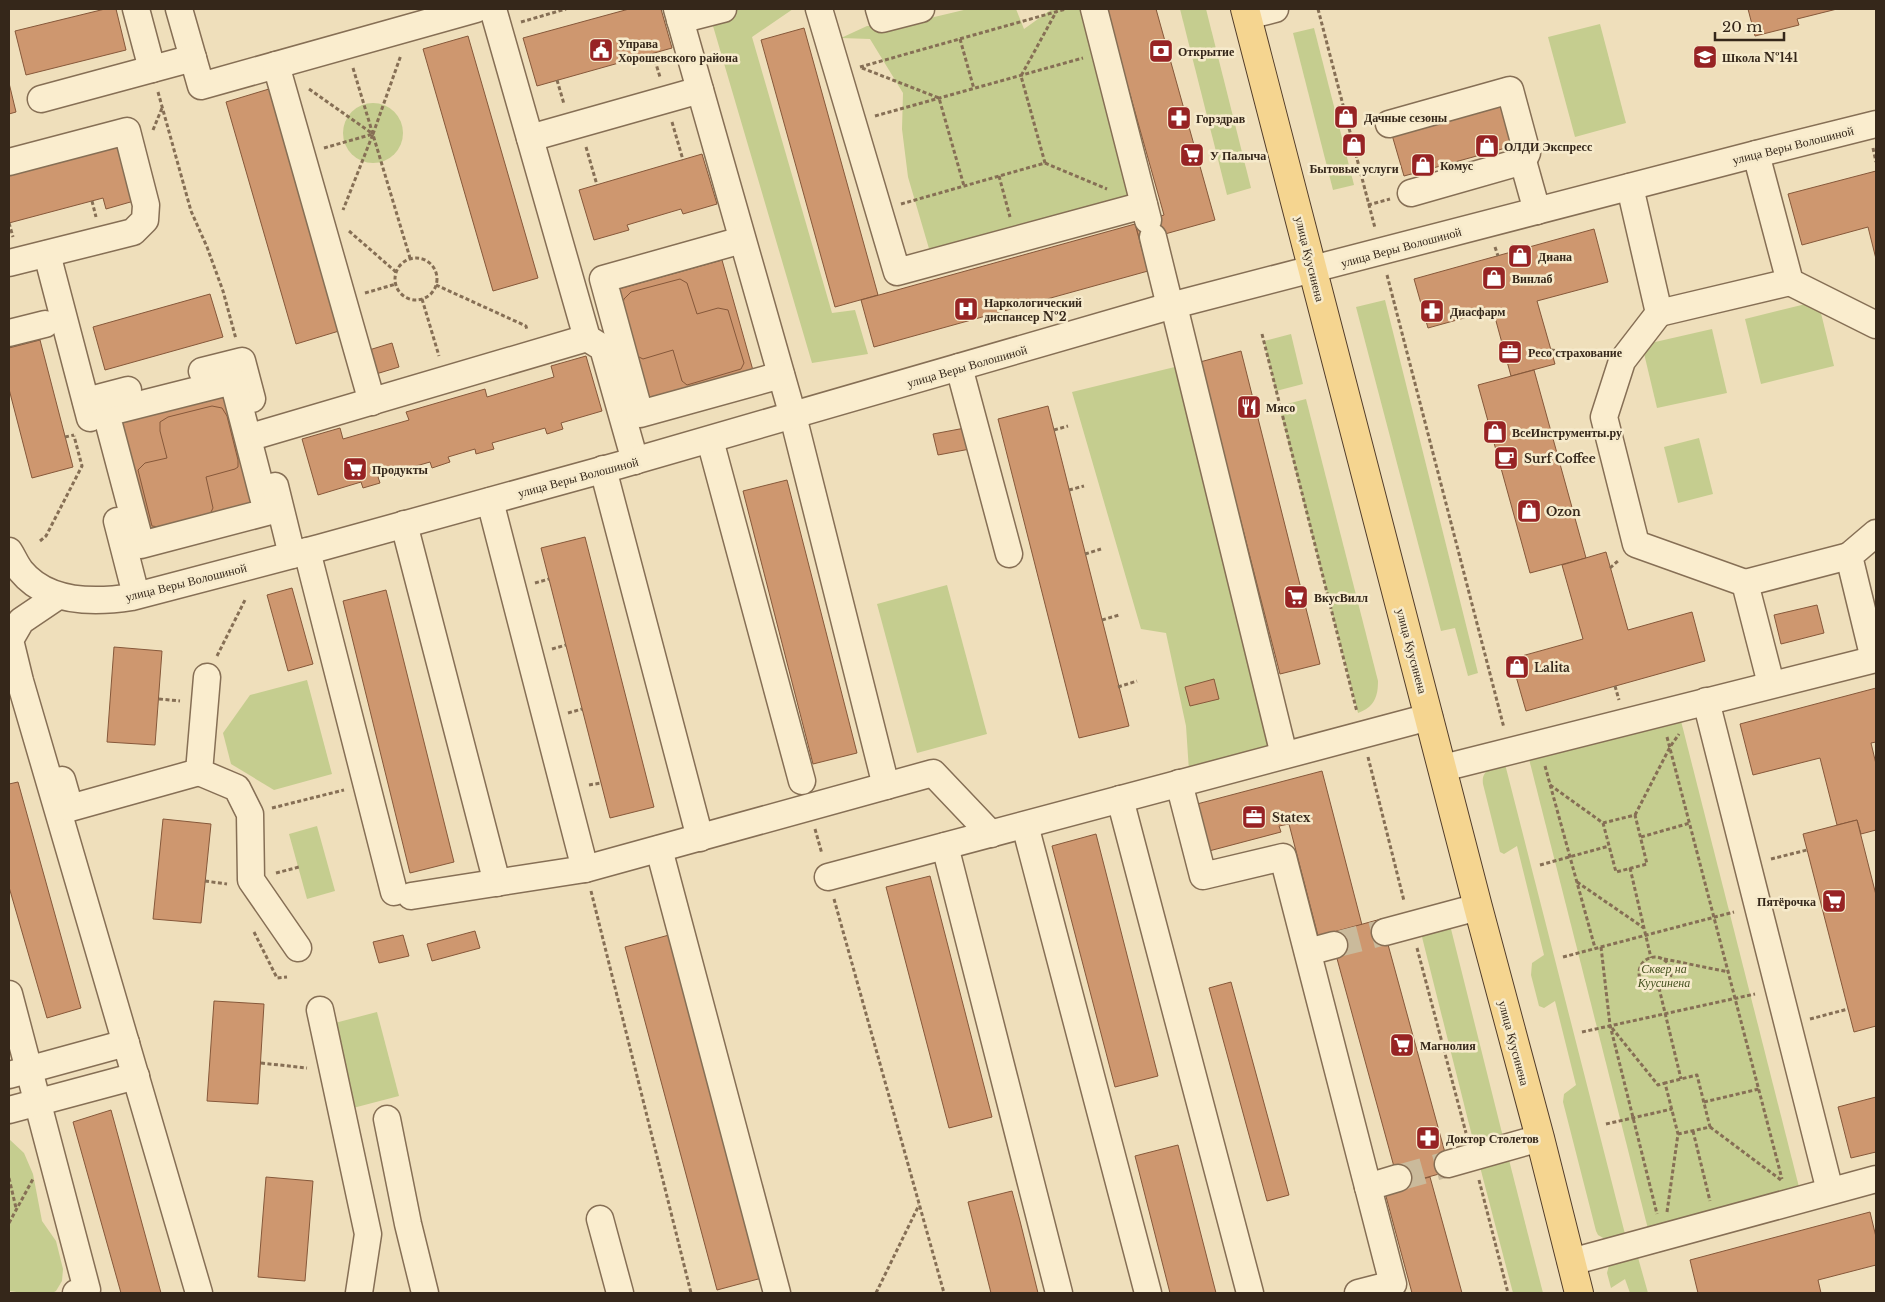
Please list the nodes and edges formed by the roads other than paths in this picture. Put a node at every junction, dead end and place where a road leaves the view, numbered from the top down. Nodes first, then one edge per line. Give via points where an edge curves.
1 (136, 9) edge
2 (179, 9) edge
3 (476, 9) edge
4 (723, 9) edge
5 (819, 9) edge
6 (879, 9) edge
7 (921, 9) edge
8 (1094, 9) edge
9 (1275, 9) edge
10 (1246, 13) edge
11 (679, 15) edge
12 (496, 18) edge
13 (193, 58) junction
14 (276, 65) junction
15 (152, 69) junction
16 (700, 90) junction
17 (41, 99) dead end
18 (1389, 124) dead end
19 (1876, 124) edge
20 (530, 138) junction
21 (1756, 154) junction
22 (1524, 161) junction
23 (9, 162) edge
24 (1630, 187) junction
25 (1411, 193) dead end
26 (1537, 211) junction
27 (1148, 221) junction
28 (735, 242) junction
29 (47, 254) junction
30 (9, 264) edge
31 (1313, 270) junction
32 (1790, 282) junction
33 (1172, 306) junction
34 (1659, 313) junction
35 (45, 324) dead end
36 (1876, 325) edge
37 (9, 333) edge
38 (587, 338) junction
39 (959, 367) junction
40 (773, 377) junction
41 (86, 401) junction
42 (372, 402) junction
43 (793, 416) junction
44 (261, 434) junction
45 (710, 440) junction
46 (635, 461) junction
47 (603, 469) junction
48 (490, 501) junction
49 (274, 511) junction
50 (404, 524) junction
51 (1876, 533) edge
52 (133, 550) junction
53 (9, 551) edge
54 (300, 553) junction
55 (1009, 554) dead end
56 (1849, 556) junction
57 (1745, 583) junction
58 (136, 595) junction
59 (58, 596) junction
60 (1875, 659) edge
61 (15, 664) junction
62 (207, 677) road end
63 (1771, 684) junction
64 (1708, 711) junction
65 (1429, 716) junction
66 (1284, 755) junction
67 (1443, 768) junction
68 (199, 772) junction
69 (802, 781) dead end
70 (1179, 783) junction
71 (886, 786) junction
72 (1120, 799) junction
73 (1025, 825) junction
74 (991, 834) junction
75 (700, 838) junction
76 (945, 846) junction
77 (659, 849) junction
78 (585, 869) junction
79 (828, 877) road end
80 (497, 883) junction
81 (1478, 907) junction
82 (1384, 932) tunnel mouth
83 (1334, 945) tunnel mouth
84 (298, 948) dead end
85 (1308, 952) junction
86 (9, 994) edge
87 (320, 1010) dead end
88 (126, 1043) junction
89 (19, 1073) edge
90 (136, 1076) junction
91 (38, 1102) junction
92 (9, 1110) edge
93 (1540, 1138) junction
94 (351, 1150) junction
95 (1461, 1160) tunnel mouth
96 (1398, 1178) tunnel mouth
97 (1876, 1179) edge
98 (1368, 1187) junction
99 (1830, 1191) junction
100 (600, 1219) dead end
101 (1571, 1262) junction
102 (76, 1293) edge
103 (199, 1293) edge
104 (359, 1293) edge
105 (425, 1293) edge
106 (620, 1293) edge
107 (777, 1293) edge
108 (1059, 1293) edge
109 (1148, 1293) edge
110 (1250, 1293) edge
111 (1358, 1293) edge
112 (1579, 1293) edge

1 - 15 street
2 - 13 street
3 - 14 street
4 - 11 street
5 - 27 street via 848,70 853,123 897,272
6 - 7 street via 882,19
8 - 27 street
9 - 10 street
10 - 31 main road, улица Куусинена
11 - 16 street
12 - 20 street
13 - 14 street via 201,86
13 - 15 street
14 - 42 street
15 - 17 street
16 - 20 street
16 - 28 street
18 - 22 street via 1510,90 1527,153
19 - 21 street, улица Веры Волошиной
20 - 38 street
21 - 24 street, улица Веры Волошиной
21 - 32 street
22 - 25 street
22 - 26 street
23 - 29 street via 127,131 146,205 145,220 133,232
24 - 26 street, улица Веры Волошиной
24 - 34 street
26 - 31 street, улица Веры Волошиной
27 - 33 street
28 - 40 street
28 - 40 street via 603,279 640,414
29 - 30 street
29 - 41 street
31 - 33 street, улица Веры Волошиной
31 - 65 main road, улица Куусинена
32 - 34 street
32 - 36 street
33 - 39 street, улица Веры Волошиной
33 - 66 street
34 - 57 street via 1622,360 1604,417 1636,544
35 - 37 street
38 - 42 street
38 - 46 street via 603,348
39 - 43 street, улица Веры Волошиной
39 - 55 street
40 - 43 street
41 - 44 street via 242,361
41 - 52 street
42 - 44 street
43 - 45 street, улица Веры Волошиной
43 - 71 street
44 - 49 street
45 - 46 street, улица Веры Волошиной
45 - 69 street
46 - 47 street, улица Веры Волошиной
47 - 48 street, улица Веры Волошиной
47 - 75 street
48 - 50 street, улица Веры Волошиной
48 - 78 street
49 - 52 street
49 - 52 street via 233,381 106,413
49 - 54 street
50 - 54 street, улица Веры Волошиной
50 - 80 street
51 - 56 street
52 - 58 street
53 - 59 street, улица Веры Волошиной via 21,571 38,586
54 - 58 street, улица Веры Волошиной
54 - 80 street via 366,784 402,894
56 - 57 street
56 - 60 street
57 - 63 street
58 - 59 street, улица Веры Волошиной via 101,600
59 - 61 street via 21,621 10,640
60 - 63 street
61 - 68 street via 31,676 70,808
61 - 88 street
62 - 68 street
63 - 64 street
64 - 67 street
64 - 99 street
65 - 66 street
65 - 67 main road, улица Куусинена
66 - 70 street
67 - 81 main road, улица Куусинена
68 - 84 street via 237,788 250,814 251,880
70 - 72 street
70 - 85 street via 1203,876 1283,857
71 - 74 street via 933,773
71 - 75 street
72 - 73 street
72 - 110 street
73 - 74 street
73 - 109 street
74 - 76 street
75 - 77 street
76 - 79 street
76 - 108 street
77 - 78 street
77 - 107 street
78 - 80 street
81 - 82 street
81 - 93 main road, улица Куусинена
83 - 85 street
85 - 98 street
86 - 89 street
87 - 94 street
88 - 89 street
88 - 90 street
89 - 91 street
90 - 91 street
90 - 103 street
91 - 92 street
91 - 102 street via 87,1290
93 - 95 street
93 - 101 main road, улица Куусинена
94 - 104 street via 368,1234
94 - 105 street via 388,1130
96 - 98 street
97 - 99 street
98 - 111 street via 1393,1284
99 - 101 street
100 - 106 street
101 - 112 main road, улица Куусинена

